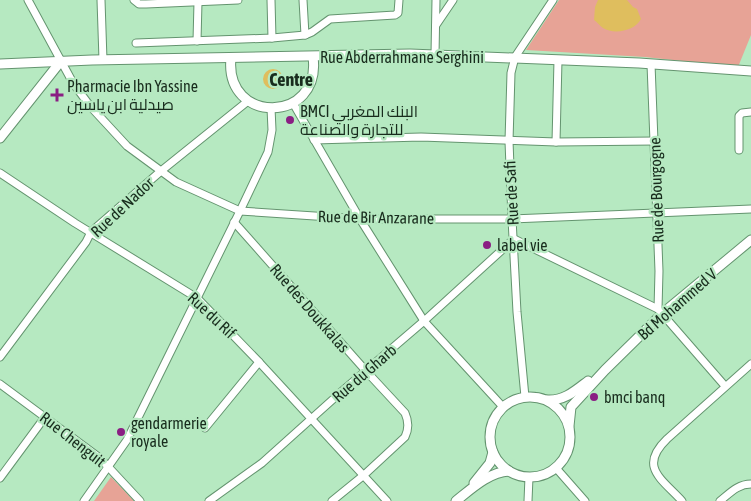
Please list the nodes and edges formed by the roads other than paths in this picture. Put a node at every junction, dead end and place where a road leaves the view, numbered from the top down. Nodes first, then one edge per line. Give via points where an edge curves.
1 (28, 0) edge
2 (101, 0) edge
3 (134, 0) edge
4 (238, 0) edge
5 (271, 0) edge
6 (303, 0) edge
7 (399, 0) edge
8 (436, 0) edge
9 (453, 0) edge
10 (553, 0) edge
11 (194, 2) edge
12 (436, 26) junction
13 (304, 35) junction
14 (272, 38) junction
15 (197, 41) junction
16 (136, 43) dead end
17 (435, 55) junction
18 (313, 56) junction
19 (231, 58) junction
20 (515, 58) junction
21 (102, 60) junction
22 (558, 60) junction
23 (61, 61) junction
24 (0, 64) edge
25 (651, 64) junction
26 (751, 71) edge
27 (248, 101) junction
28 (293, 103) junction
29 (271, 108) junction
30 (751, 112) edge
31 (0, 138) edge
32 (314, 140) junction
33 (509, 141) junction
34 (655, 141) junction
35 (556, 142) junction
36 (739, 150) dead end
37 (161, 171) junction
38 (0, 172) edge
39 (751, 209) edge
40 (240, 211) junction
41 (656, 213) junction
42 (360, 219) junction
43 (512, 219) junction
44 (234, 222) junction
45 (91, 232) junction
46 (514, 239) junction
47 (751, 240) edge
48 (198, 298) junction
49 (661, 311) junction
50 (424, 321) junction
51 (0, 357) edge
52 (259, 362) junction
53 (751, 364) edge
54 (604, 370) junction
55 (366, 371) junction
56 (0, 384) edge
57 (726, 386) junction
58 (525, 397) junction
59 (547, 400) junction
60 (503, 408) junction
61 (46, 417) junction
62 (311, 418) junction
63 (569, 426) junction
64 (205, 428) dead end
65 (493, 452) junction
66 (109, 467) junction
67 (556, 468) junction
68 (509, 471) junction
69 (364, 475) junction
70 (529, 477) junction
71 (0, 478) edge
72 (751, 484) edge
73 (465, 493) junction
74 (84, 501) edge
75 (140, 501) edge
76 (209, 501) edge
77 (332, 501) edge
78 (386, 501) edge
79 (456, 501) edge
80 (528, 501) edge
81 (584, 501) edge
82 (682, 501) edge
83 (720, 501) edge

1 - 23 street, Rue de Bir Anzarane
2 - 21 street
3 - 11 street via 139,4
4 - 11 street
5 - 14 street
6 - 13 street
7 - 13 street via 395,15 330,19
8 - 12 street
9 - 12 street
10 - 20 street, Rue de Safi
11 - 15 street
12 - 17 street
13 - 14 street
14 - 15 street
15 - 16 street
17 - 18 street, Rue Abderrahmane Serghini
17 - 20 street, Rue Abderrahmane Serghini
18 - 19 street
18 - 28 street, Rue Abderrahmane Serghini via 314,72 309,86
19 - 21 street
19 - 27 street via 233,82
20 - 22 street, Rue Abderrahmane Serghini
20 - 33 street, Rue de Safi via 511,73
21 - 23 street
22 - 25 street, Rue Abderrahmane Serghini
22 - 35 street
23 - 24 street
23 - 31 street
23 - 37 street, Rue de Bir Anzarane via 73,83 107,126 127,146
25 - 26 street, Rue Abderrahmane Serghini
25 - 34 street, Rue de Bourgogne
27 - 29 street
27 - 37 street, Rue de Nador
28 - 29 street
28 - 32 street
29 - 40 street via 268,152
30 - 36 street via 739,116
32 - 33 street via 421,137
32 - 42 street
33 - 35 street
33 - 43 street, Rue de Safi
34 - 35 street
34 - 41 street, Rue de Bourgogne
37 - 40 street, Rue de Bir Anzarane
37 - 45 street, Rue de Nador
38 - 45 street, Rue du Rif
39 - 41 street, Rue de Bir Anzarane
40 - 42 street, Rue de Bir Anzarane
40 - 44 street
41 - 43 street, Rue de Bir Anzarane
41 - 49 street, Rue de Bourgogne
42 - 43 street, Rue de Bir Anzarane
42 - 50 street
43 - 46 street, Rue de Safi
44 - 48 street
44 - 55 street, Rue des Doukkalas
45 - 48 street, Rue du Rif
45 - 51 street, Rue de Nador
46 - 49 street
46 - 50 street, Rue du Gharb
46 - 58 street, Rue de Safi
47 - 49 street, Bd Mohammed V
48 - 52 street, Rue du Rif
48 - 66 street via 127,440
49 - 54 street, Bd Mohammed V
49 - 57 street
50 - 55 street, Rue du Gharb
50 - 60 street
52 - 62 street, Rue du Rif
52 - 64 street
53 - 57 street
54 - 59 street, Bd Mohammed V via 563,398
54 - 63 street, Bd Mohammed V via 571,407
55 - 62 street, Rue du Gharb
55 - 69 street, Rue des Doukkalas via 405,413 409,425 406,437
56 - 61 street, Rue Chenguit
57 - 82 street via 654,453 655,470
58 - 59 street
58 - 60 street via 513,400
59 - 63 street via 557,406
60 - 65 street via 492,423 490,442
61 - 66 street, Rue Chenguit
61 - 71 street
62 - 69 street, Rue du Rif
62 - 76 street, Rue du Gharb via 262,463
63 - 67 street via 569,449
65 - 68 street
65 - 73 street via 490,463
66 - 74 street
66 - 75 street, Rue Chenguit
67 - 70 street via 543,475
67 - 81 street
68 - 70 street
68 - 73 street via 492,475
69 - 77 street, Rue des Doukkalas
69 - 78 street, Rue du Rif
70 - 80 street
72 - 83 street via 734,488
73 - 79 street

